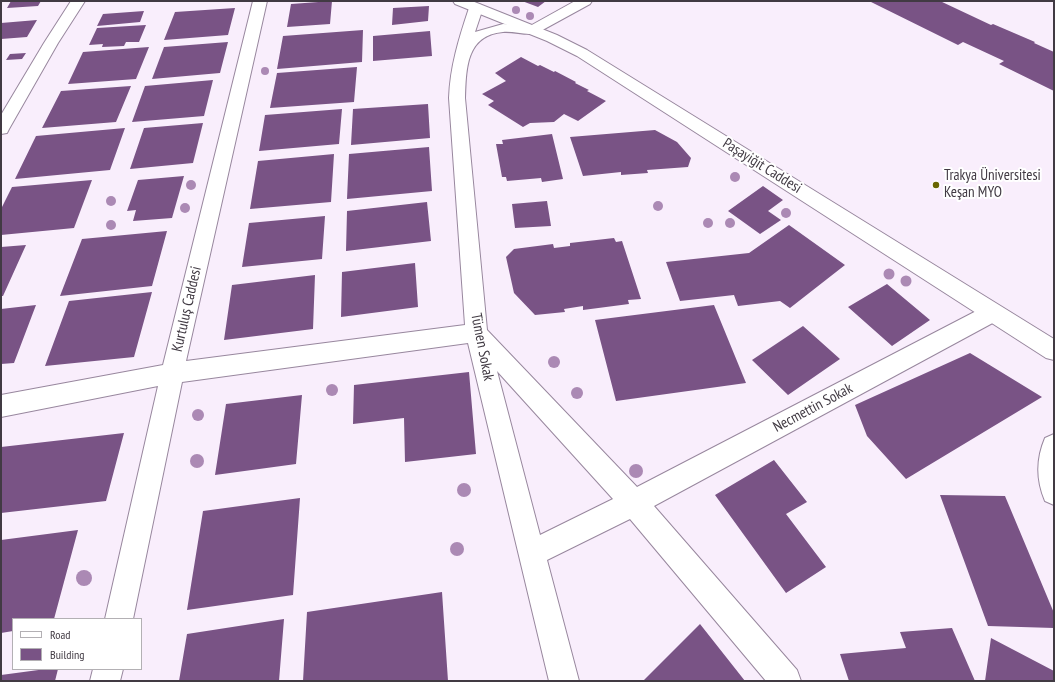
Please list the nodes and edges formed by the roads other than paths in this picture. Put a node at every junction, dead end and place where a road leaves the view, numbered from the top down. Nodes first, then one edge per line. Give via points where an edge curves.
1 (78, 1) edge
2 (260, 1) edge
3 (585, 1) edge
4 (468, 4) edge
5 (532, 30) junction
6 (462, 53) junction
7 (1, 129) edge
8 (992, 313) junction
9 (476, 333) junction
10 (1054, 351) edge
11 (172, 373) junction
12 (1, 406) edge
13 (1054, 446) edge
14 (1054, 492) edge
15 (634, 503) junction
16 (532, 553) junction
17 (119, 618) edge
18 (108, 670) edge
19 (105, 681) edge
20 (564, 681) edge
21 (786, 681) edge

1 - 7 street
2 - 11 street, Kurtuluş Caddesi
3 - 5 street
4 - 5 street, Paşayiğit Caddesi
4 - 6 street, Tümen Sokak
5 - 6 street via 503,28 483,33 468,43
5 - 8 street, Paşayiğit Caddesi via 568,45 604,66
6 - 9 street, Tümen Sokak via 457,98
8 - 10 street, Paşayiğit Caddesi
8 - 15 street, Necmettin Sokak
9 - 11 street
9 - 15 street
9 - 16 street, Tümen Sokak
11 - 12 street
11 - 17 street, Kurtuluş Caddesi
13 - 14 street via 1050,474
15 - 16 street, Necmettin Sokak
15 - 21 street
16 - 20 street, Tümen Sokak
18 - 19 street

